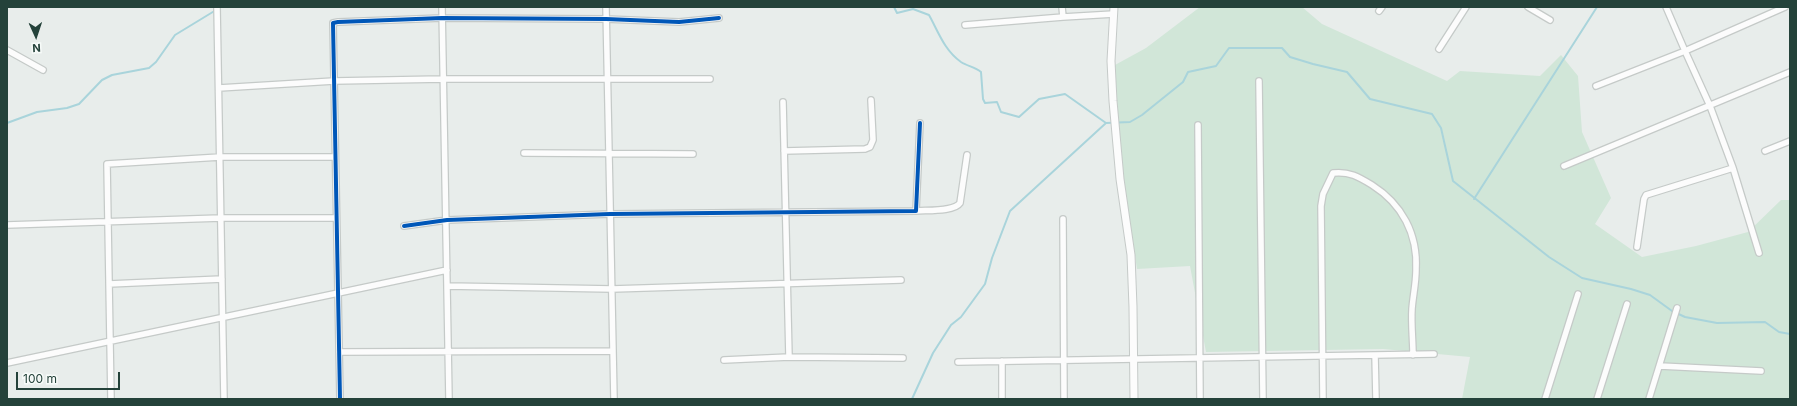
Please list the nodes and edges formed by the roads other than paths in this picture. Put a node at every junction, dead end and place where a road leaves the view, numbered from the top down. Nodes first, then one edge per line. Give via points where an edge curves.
1 (217, 7) edge
2 (442, 7) edge
3 (606, 7) edge
4 (1062, 7) edge
5 (1466, 7) edge
6 (1528, 7) edge
7 (1666, 7) edge
8 (1785, 7) edge
9 (1776, 9) edge
10 (1114, 10) edge
11 (1063, 16) junction
12 (442, 18) junction
13 (719, 18) dead end
14 (606, 19) junction
15 (1550, 20) dead end
16 (965, 25) dead end
17 (1439, 49) dead end
18 (7, 50) edge
19 (1685, 51) junction
20 (43, 70) dead end
21 (1790, 72) edge
22 (608, 78) junction
23 (443, 79) junction
24 (710, 79) dead end
25 (334, 81) junction
26 (1259, 81) dead end
27 (1596, 86) dead end
28 (219, 88) junction
29 (871, 100) dead end
30 (783, 102) dead end
31 (1710, 106) junction
32 (920, 123) dead end
33 (1198, 124) dead end
34 (1790, 141) edge
35 (1765, 150) dead end
36 (784, 151) junction
37 (524, 153) dead end
38 (609, 154) junction
39 (693, 154) dead end
40 (966, 155) dead end
41 (220, 157) junction
42 (335, 157) junction
43 (1564, 166) dead end
44 (1733, 168) junction
45 (916, 211) junction
46 (786, 212) junction
47 (610, 214) junction
48 (221, 218) junction
49 (336, 218) junction
50 (1063, 219) dead end
51 (447, 220) junction
52 (108, 221) junction
53 (7, 225) edge
54 (404, 226) dead end
55 (1636, 247) dead end
56 (1760, 253) dead end
57 (447, 270) junction
58 (222, 279) junction
59 (901, 280) dead end
60 (109, 284) junction
61 (787, 284) junction
62 (447, 286) junction
63 (612, 289) junction
64 (338, 293) junction
65 (1578, 294) dead end
66 (1627, 304) dead end
67 (1677, 308) dead end
68 (223, 318) junction
69 (110, 342) junction
70 (448, 351) junction
71 (613, 351) junction
72 (339, 352) junction
73 (1434, 354) dead end
74 (1375, 355) junction
75 (1413, 355) junction
76 (789, 356) junction
77 (1323, 356) junction
78 (1262, 357) junction
79 (903, 358) dead end
80 (1199, 358) junction
81 (1134, 359) junction
82 (724, 360) dead end
83 (1064, 360) junction
84 (1002, 361) junction
85 (958, 362) dead end
86 (7, 363) edge
87 (1660, 366) junction
88 (1761, 371) dead end
89 (111, 399) edge
90 (224, 399) edge
91 (340, 399) edge
92 (449, 399) edge
93 (614, 399) edge
94 (1002, 399) edge
95 (1064, 399) edge
96 (1134, 399) edge
97 (1200, 399) edge
98 (1263, 399) edge
99 (1323, 399) edge
100 (1376, 399) edge
101 (1544, 399) edge
102 (1597, 399) edge
103 (1649, 399) edge

1 - 28 street
2 - 12 street
3 - 14 street
4 - 11 street
5 - 17 street
6 - 15 street
7 - 19 street
8 - 9 street
9 - 19 street
10 - 11 street
10 - 81 street via 1112,101 1130,255
11 - 16 street
12 - 14 street
12 - 23 street
12 - 25 street via 333,23
13 - 14 street via 679,22
14 - 22 street
18 - 20 street
19 - 27 street
19 - 31 street
21 - 31 street
22 - 23 street
22 - 24 street
22 - 38 street
23 - 25 street
23 - 51 street
25 - 28 street
25 - 42 street
26 - 78 street
28 - 41 street
29 - 36 street via 873,140 870,147
30 - 36 street
31 - 43 street
31 - 44 street
32 - 45 street
33 - 80 street
34 - 35 street
36 - 46 street
37 - 38 street
38 - 39 street
38 - 47 street
40 - 45 street via 958,206 951,209
41 - 42 street
41 - 48 street
41 - 52 street via 107,164
42 - 49 street
44 - 55 street via 1646,195
44 - 56 street
45 - 46 street
46 - 47 street
46 - 61 street
47 - 51 street
47 - 63 street
48 - 49 street
48 - 52 street
48 - 58 street
49 - 64 street
50 - 83 street
51 - 54 street
51 - 57 street
52 - 53 street
52 - 60 street
57 - 62 street
57 - 64 street
58 - 60 street
58 - 68 street
59 - 61 street
60 - 69 street
61 - 63 street
61 - 76 street
62 - 63 street
62 - 70 street
63 - 71 street
64 - 68 street
64 - 72 street
65 - 101 street
66 - 102 street
67 - 87 street
68 - 69 street
68 - 90 street
69 - 86 street
69 - 89 street
70 - 71 street
70 - 72 street
70 - 92 street
71 - 93 street
72 - 91 street
73 - 75 street
74 - 75 street
74 - 77 street
74 - 100 street
75 - 77 street via 1412,310 1416,256 1415,241 1410,227 1399,209 1381,191 1356,175 1344,171 1333,173 1323,194 1321,206
76 - 79 street
76 - 82 street
77 - 78 street
77 - 99 street
78 - 80 street
78 - 98 street
80 - 81 street
80 - 97 street
81 - 83 street
81 - 96 street
83 - 84 street
83 - 95 street
84 - 85 street
84 - 94 street
87 - 88 street
87 - 103 street

